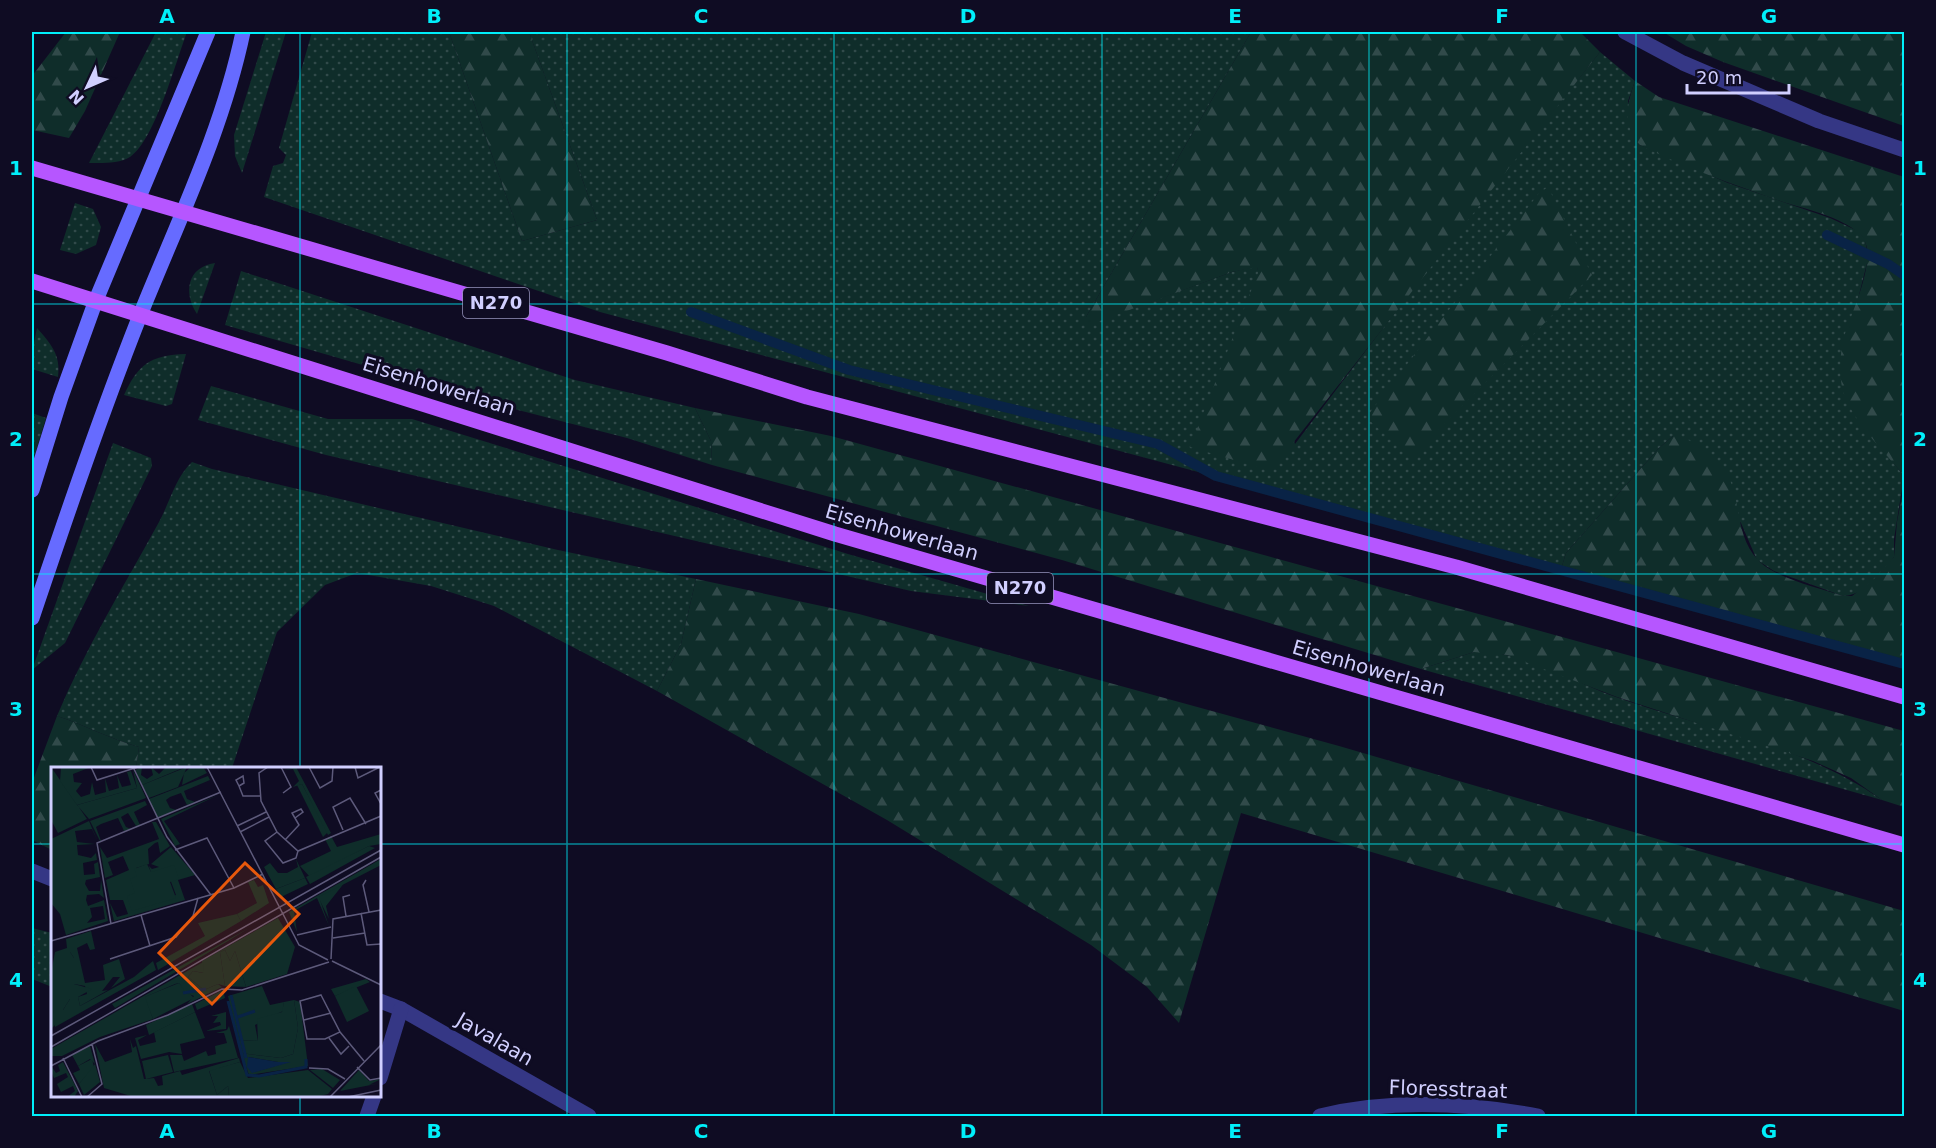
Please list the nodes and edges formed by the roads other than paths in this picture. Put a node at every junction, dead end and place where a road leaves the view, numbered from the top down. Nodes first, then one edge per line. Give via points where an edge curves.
1 (208, 32) edge
2 (243, 32) edge
3 (1625, 32) edge
4 (1905, 150) edge
5 (32, 168) edge
6 (140, 198) junction
7 (184, 212) junction
8 (32, 281) edge
9 (96, 300) junction
10 (141, 315) junction
11 (32, 490) edge
12 (32, 618) edge
13 (1905, 697) edge
14 (1905, 845) edge
15 (32, 871) edge
16 (51, 879) edge
17 (381, 1001) edge
18 (401, 1009) junction
19 (381, 1075) edge
20 (373, 1097) edge
21 (367, 1116) edge
22 (589, 1116) edge
23 (1320, 1116) edge
24 (1538, 1116) edge

1 - 6 main road
2 - 7 main road via 237,63
3 - 4 street via 1683,63 1819,121
5 - 6 main road, N270
6 - 7 main road, N270
6 - 9 main road
7 - 10 main road
7 - 13 main road, N270 via 807,397 1456,567
8 - 9 main road, Eisenhowerlaan / N270
9 - 10 main road, Eisenhowerlaan / N270
9 - 11 main road
10 - 12 main road via 103,411
10 - 14 main road, Eisenhowerlaan / N270 via 835,534
15 - 16 street
17 - 18 street, Javalaan
18 - 19 street
18 - 22 street, Javalaan
20 - 21 street
23 - 24 street, Floresstraat via 1400,1105 1498,1109

